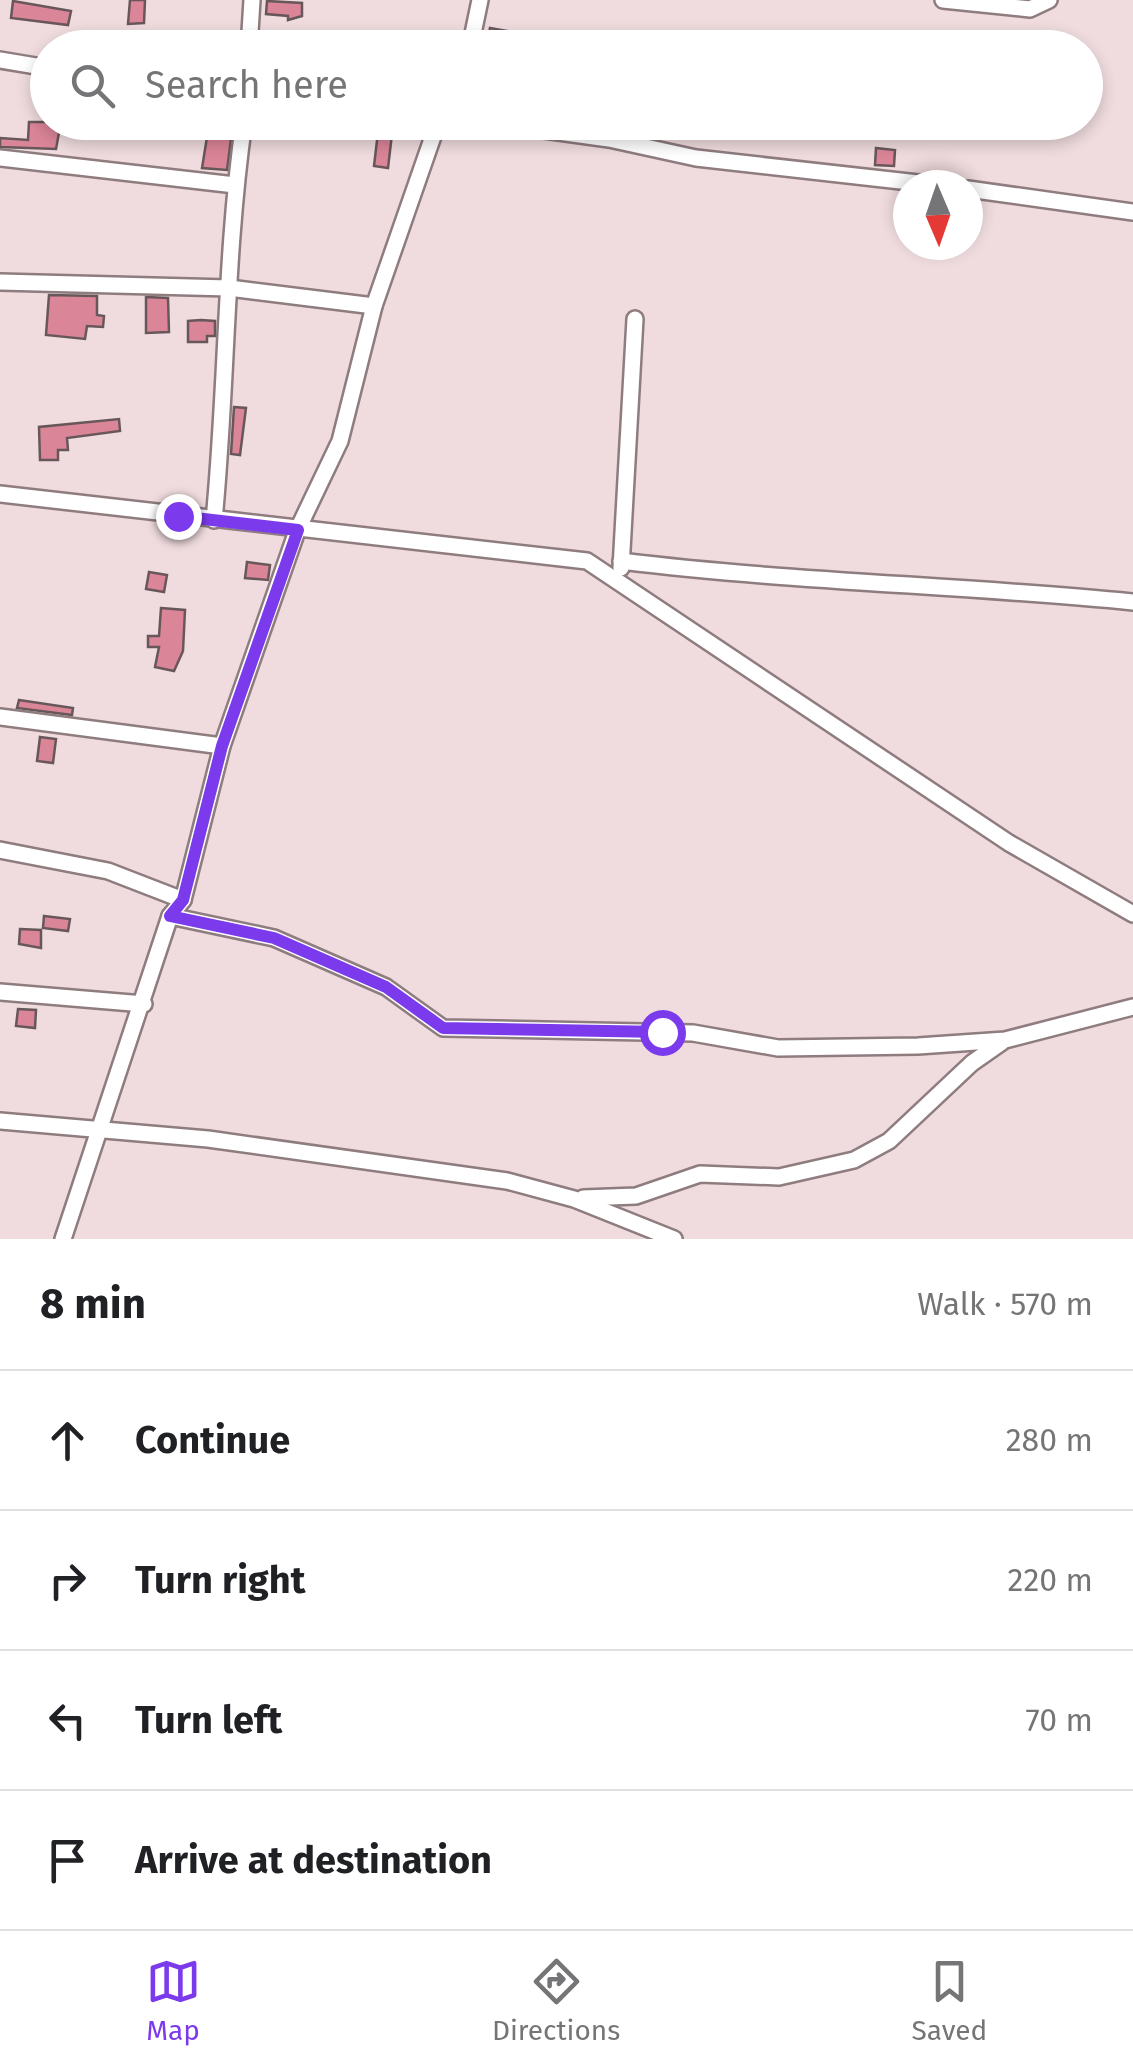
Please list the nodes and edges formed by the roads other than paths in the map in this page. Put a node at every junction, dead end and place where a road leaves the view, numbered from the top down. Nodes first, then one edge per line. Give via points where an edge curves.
1 (252, 0) edge
2 (480, 0) edge
3 (944, 0) edge
4 (1049, 0) edge
5 (250, 30) edge
6 (474, 30) edge
7 (0, 60) edge
8 (30, 65) edge
9 (241, 140) edge
10 (432, 140) edge
11 (614, 140) edge
12 (0, 158) edge
13 (893, 180) edge
14 (235, 184) junction
15 (983, 191) edge
16 (1133, 212) edge
17 (0, 282) edge
18 (229, 288) junction
19 (374, 306) junction
20 (635, 320) dead end
21 (0, 494) edge
22 (214, 520) junction
23 (298, 530) junction
24 (620, 561) junction
25 (621, 582) junction
26 (1133, 602) edge
27 (0, 718) edge
28 (222, 746) junction
29 (0, 850) edge
30 (183, 900) junction
31 (1133, 914) edge
32 (170, 916) junction
33 (0, 992) edge
34 (144, 1004) junction
35 (1133, 1007) edge
36 (1005, 1040) junction
37 (0, 1121) edge
38 (100, 1132) junction
39 (574, 1199) junction
40 (63, 1239) edge
41 (674, 1239) edge

1 - 5 street
2 - 6 street
3 - 4 street via 1030,9
7 - 8 street
9 - 14 street
10 - 19 street
11 - 13 street via 696,158
12 - 14 street
14 - 18 street
15 - 16 street
17 - 18 street
18 - 19 street
18 - 22 street
19 - 23 street via 340,441
20 - 24 street
21 - 22 street
22 - 23 street
23 - 25 street via 587,561
23 - 28 street
24 - 25 street
24 - 26 street
25 - 31 street via 1010,843
27 - 28 street
28 - 30 street
29 - 30 street via 108,870
30 - 32 street
32 - 34 street
32 - 36 street via 274,938 386,987 443,1028 693,1033 778,1048
33 - 34 street
34 - 38 street
35 - 36 street
36 - 39 street via 889,1140 854,1160 780,1177 700,1174 636,1196
37 - 38 street
38 - 39 street via 208,1138 404,1164
38 - 40 street
39 - 41 street

